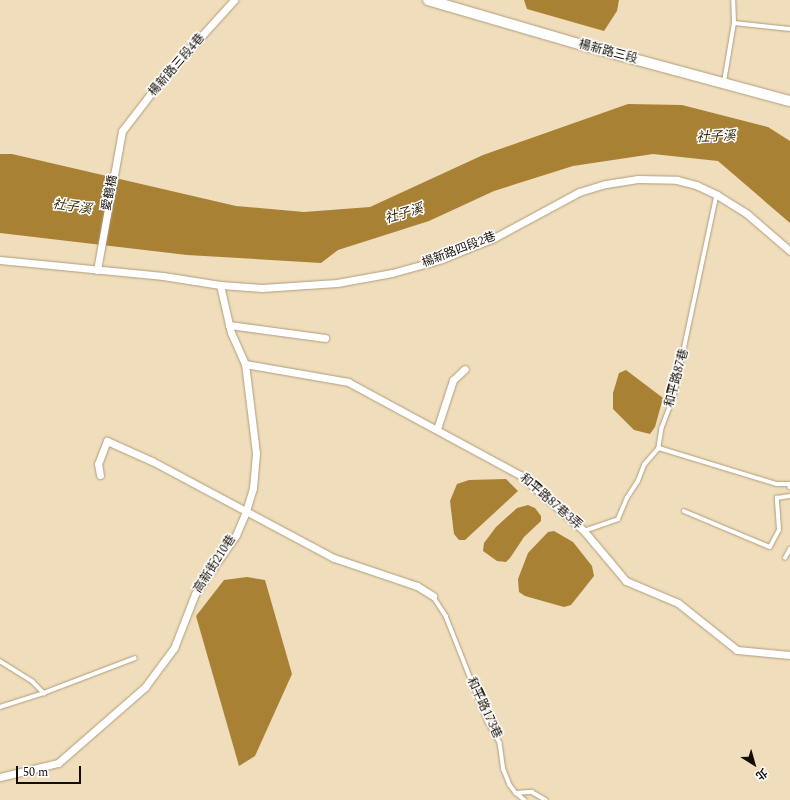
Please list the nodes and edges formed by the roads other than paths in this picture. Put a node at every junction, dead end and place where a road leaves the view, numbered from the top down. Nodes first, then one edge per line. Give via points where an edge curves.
1 (234, 0) edge
2 (733, 0) edge
3 (433, 1) edge
4 (734, 23) junction
5 (790, 29) edge
6 (724, 82) junction
7 (790, 101) edge
8 (122, 132) joint
9 (717, 195) junction
10 (790, 251) edge
11 (0, 260) edge
12 (96, 270) junction
13 (220, 285) junction
14 (229, 325) junction
15 (325, 338) dead end
16 (245, 364) junction
17 (465, 368) dead end
18 (437, 429) junction
19 (659, 448) junction
20 (100, 475) dead end
21 (790, 487) edge
22 (790, 496) edge
23 (246, 511) junction
24 (684, 511) dead end
25 (584, 531) junction
26 (790, 549) edge
27 (785, 558) dead end
28 (432, 596) joint
29 (790, 655) edge
30 (135, 658) dead end
31 (0, 661) edge
32 (44, 693) junction
33 (0, 707) edge
34 (0, 777) edge
35 (516, 793) junction
36 (524, 800) edge
37 (546, 800) edge

1 - 8 street, 楊新路三段4巷 via 158,83
2 - 4 lane
3 - 6 main road, 楊新路三段 via 582,45
4 - 5 lane
4 - 6 lane
6 - 7 main road, 楊新路三段
8 - 12 street, 愛鶴橋
9 - 10 street, 楊新路四段2巷 via 746,213
9 - 13 street, 楊新路四段2巷 via 677,180 638,179 606,184 579,192 486,241 442,259 392,273 337,283 262,288
9 - 19 lane, 和平路87巷 via 676,390 662,428
11 - 12 street
12 - 13 street, 楊新路四段2巷 via 163,276
13 - 14 street, 高新街210巷
14 - 15 street
14 - 16 street, 高新街210巷
16 - 18 street, 和平路87巷3弄 via 348,382
16 - 23 street, 高新街210巷 via 256,453 253,488
17 - 18 street via 453,380
18 - 25 street, 和平路87巷3弄 via 520,475
19 - 21 lane via 777,484 789,484
19 - 25 lane via 644,465 618,519
20 - 23 street via 98,464 107,441 152,461
22 - 24 lane via 777,498 779,530 770,547
23 - 28 street via 334,558 417,586
23 - 34 street, 高新街210巷 via 236,535 195,594 174,648 145,687 58,763
25 - 29 street, 和平路87巷3弄 via 626,581 678,603 737,650
26 - 27 lane
28 - 35 lane, 和平路173巷 via 446,616 488,722 500,743 504,770
30 - 32 lane
31 - 32 lane
32 - 33 lane
35 - 36 lane
35 - 37 lane via 532,792

